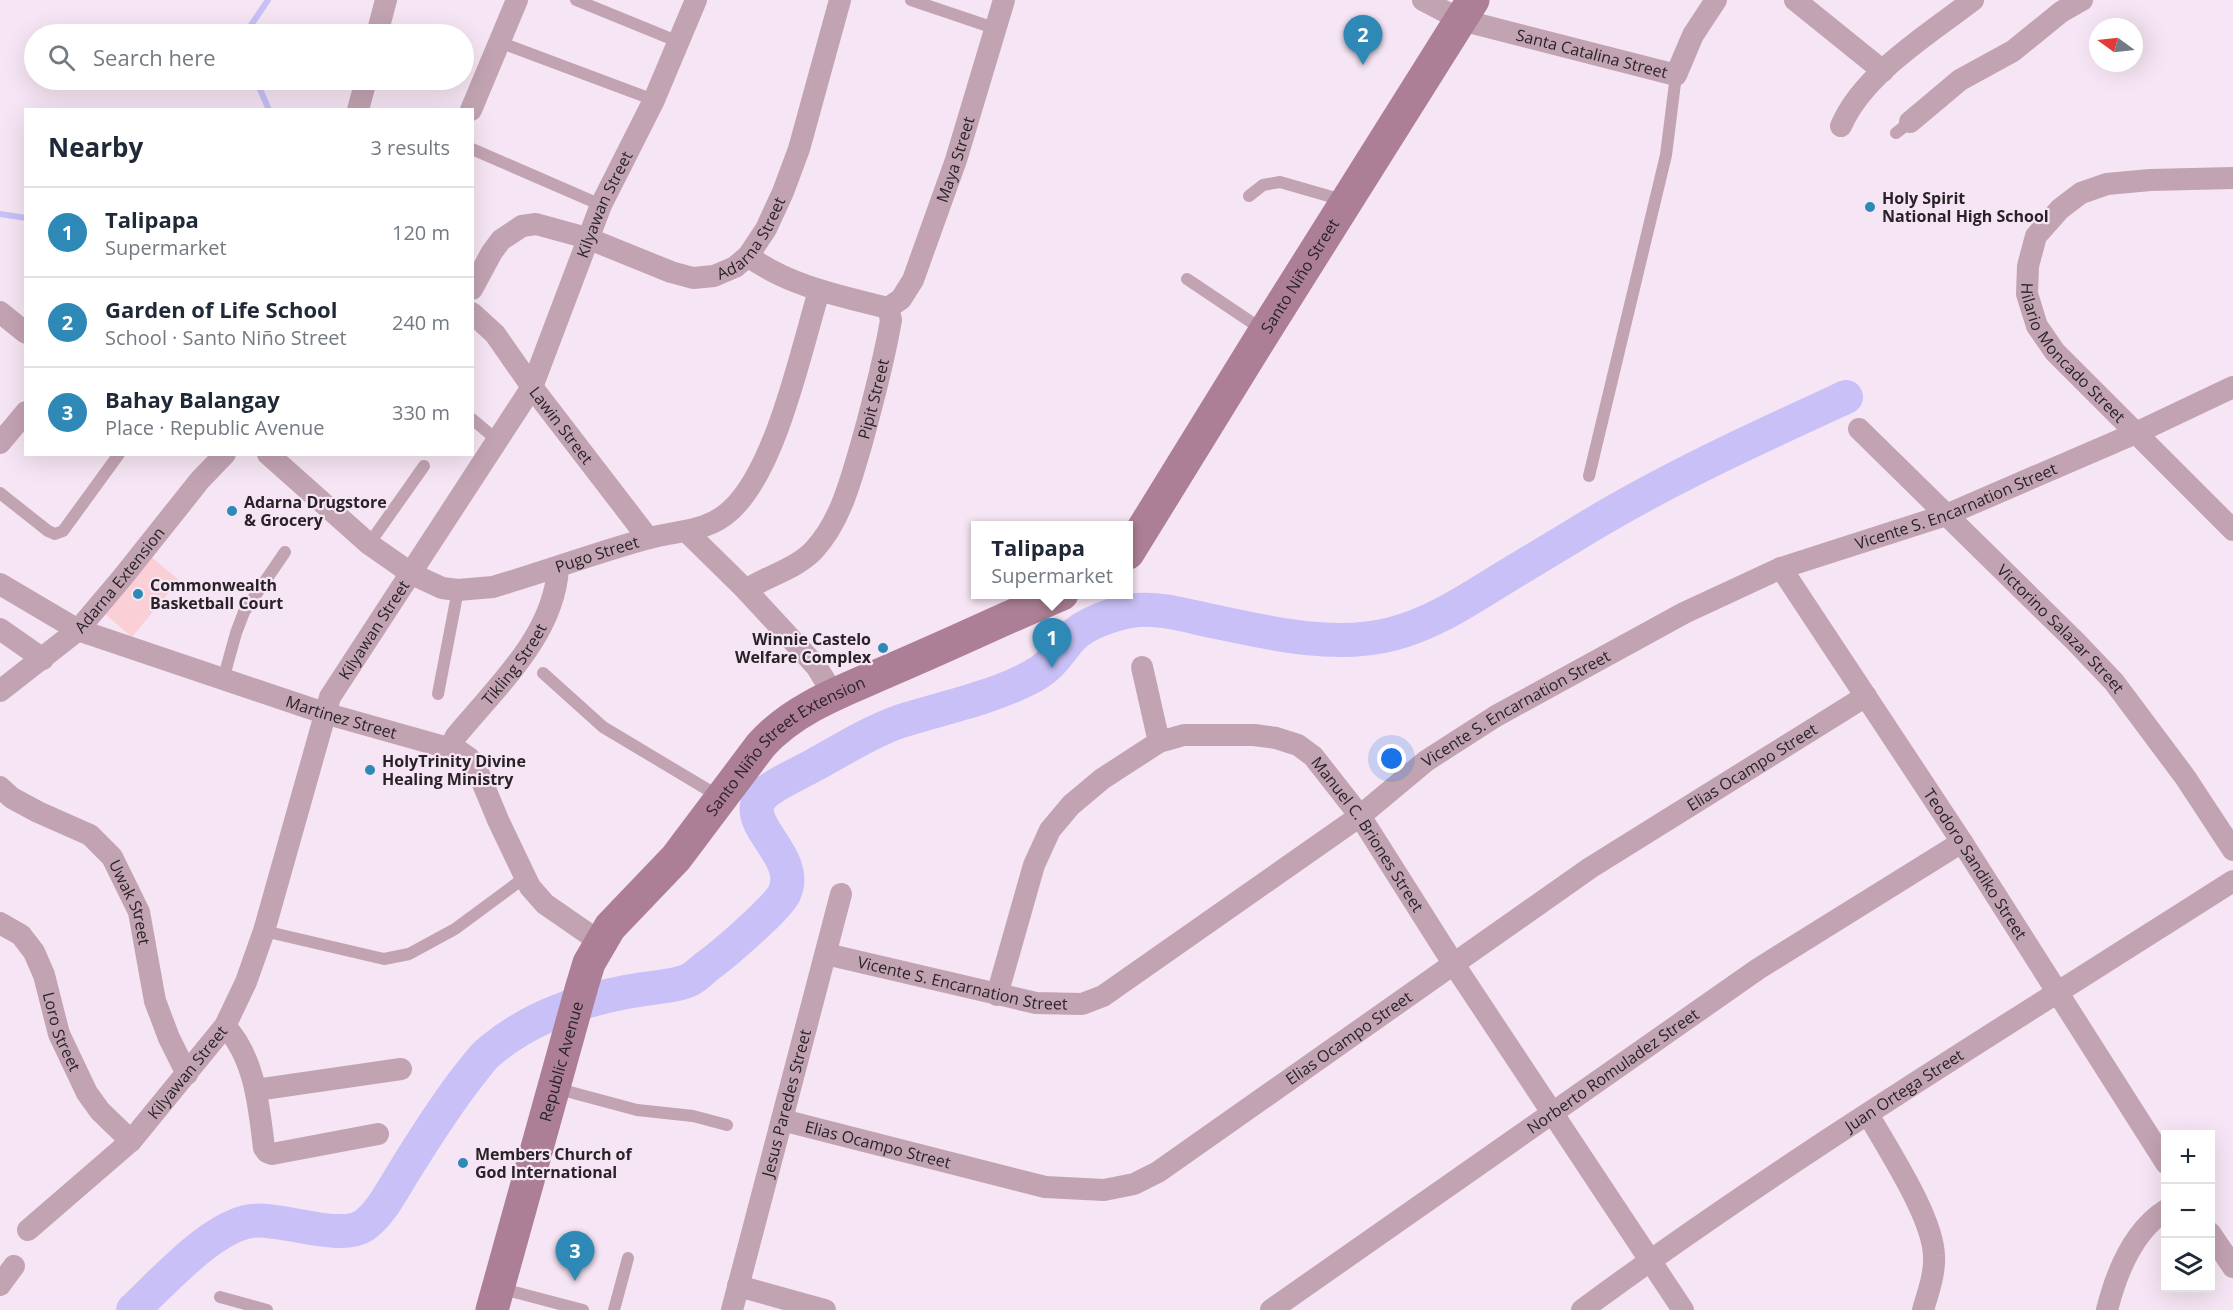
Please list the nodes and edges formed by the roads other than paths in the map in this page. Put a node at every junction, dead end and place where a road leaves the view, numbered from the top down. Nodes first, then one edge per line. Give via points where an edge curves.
1 (386, 0) edge
2 (517, 0) edge
3 (576, 0) edge
4 (696, 0) edge
5 (840, 0) edge
6 (911, 0) edge
7 (1004, 0) edge
8 (1423, 0) edge
9 (1716, 0) edge
10 (1795, 0) edge
11 (1973, 0) edge
12 (2073, 2) edge
13 (1467, 10) edge
14 (380, 24) edge
15 (994, 28) junction
16 (499, 42) junction
17 (679, 42) junction
18 (1883, 71) junction
19 (1676, 75) junction
20 (363, 90) edge
21 (654, 100) junction
22 (359, 108) edge
23 (472, 108) edge
24 (1841, 126) dead end
25 (1903, 128) dead end
26 (474, 150) edge
27 (2233, 178) edge
28 (1249, 196) dead end
29 (1347, 201) junction
30 (601, 205) junction
31 (587, 238) junction
32 (748, 256) junction
33 (1187, 279) dead end
34 (474, 285) edge
35 (819, 291) junction
36 (888, 308) junction
37 (0, 312) edge
38 (474, 315) edge
39 (24, 331) edge
40 (1265, 331) junction
41 (532, 387) junction
42 (2233, 387) edge
43 (24, 414) edge
44 (474, 420) edge
45 (1859, 429) dead end
46 (2136, 433) junction
47 (497, 440) junction
48 (0, 443) edge
49 (118, 456) edge
50 (270, 456) edge
51 (215, 457) edge
52 (424, 466) dead end
53 (1589, 476) dead end
54 (0, 493) edge
55 (1946, 515) junction
56 (2233, 530) edge
57 (687, 532) junction
58 (648, 538) junction
59 (369, 544) junction
60 (1133, 545) edge
61 (285, 552) dead end
62 (558, 568) junction
63 (1781, 568) junction
64 (412, 574) junction
65 (0, 584) edge
66 (458, 590) junction
67 (746, 590) junction
68 (1051, 599) edge
69 (0, 629) edge
70 (78, 630) junction
71 (43, 659) junction
72 (1142, 667) dead end
73 (543, 673) dead end
74 (223, 680) junction
75 (0, 691) edge
76 (438, 694) dead end
77 (834, 695) junction
78 (1866, 696) junction
79 (324, 713) junction
80 (1159, 742) junction
81 (450, 748) junction
82 (0, 787) edge
83 (721, 798) junction
84 (1360, 816) junction
85 (1962, 842) junction
86 (2233, 850) edge
87 (524, 878) junction
88 (2233, 882) edge
89 (842, 894) dead end
90 (0, 923) edge
91 (264, 931) junction
92 (600, 942) junction
93 (826, 954) junction
94 (1453, 963) junction
95 (582, 986) joint
96 (2058, 993) junction
97 (997, 995) junction
98 (225, 1026) junction
99 (401, 1069) dead end
100 (187, 1074) junction
101 (553, 1088) junction
102 (256, 1090) junction
103 (1552, 1114) junction
104 (1868, 1114) junction
105 (782, 1120) junction
106 (727, 1125) dead end
107 (378, 1134) dead end
108 (131, 1141) junction
109 (2161, 1155) edge
110 (2161, 1215) edge
111 (28, 1230) dead end
112 (2214, 1238) edge
113 (628, 1258) dead end
114 (1649, 1260) junction
115 (14, 1266) dead end
116 (2233, 1268) edge
117 (0, 1286) edge
118 (738, 1286) junction
119 (220, 1297) dead end
120 (495, 1299) edge
121 (267, 1310) edge
122 (583, 1310) edge
123 (614, 1310) edge
124 (732, 1310) edge
125 (825, 1310) edge
126 (1271, 1310) edge
127 (1582, 1310) edge
128 (1683, 1310) edge
129 (1923, 1310) edge
130 (2107, 1310) edge

1 - 14 street
2 - 16 street
3 - 17 lane
4 - 17 street, Kilyawan Street
5 - 32 street, Adarna Street via 799,149 766,229
6 - 15 lane
7 - 15 street, Maya Street
8 - 13 street, Santa Catalina Street
9 - 19 street, Santa Catalina Street via 1693,35
10 - 18 street
11 - 18 street
12 - 25 street via 2013,51 1960,80
13 - 19 street, Santa Catalina Street
13 - 29 main road, Santo Niño Street
15 - 36 street, Maya Street via 956,160 913,280 901,298
16 - 21 lane
16 - 23 street
17 - 21 street, Kilyawan Street
18 - 24 street via 1856,98
19 - 53 lane via 1666,155
20 - 22 street
21 - 30 street, Kilyawan Street
26 - 30 lane
27 - 46 street, Hilario Moncado Street via 2107,184 2081,193 2036,236 2028,266 2027,294 2037,326 2055,352
28 - 29 lane via 1263,185 1280,182
29 - 40 main road, Santo Niño Street
30 - 31 street, Kilyawan Street
31 - 32 street, Adarna Street via 693,278 714,276
31 - 34 street, Adarna Street via 536,224 522,226 501,240
31 - 41 street, Kilyawan Street
32 - 35 street via 770,271
33 - 40 lane
35 - 36 street
35 - 57 street, Pugo Street via 784,410 755,479 743,498 724,516
36 - 67 street, Pipit Street via 891,320 874,400 850,483 831,528 799,562
37 - 39 street
38 - 41 street, Lawin Street via 495,334
40 - 60 main road, Santo Niño Street
41 - 47 street, Kilyawan Street
41 - 58 street, Lawin Street
42 - 46 street, Vicente S. Encarnation Street
43 - 48 street
44 - 47 lane
45 - 55 street, Victorino Salazar Street
46 - 55 street, Vicente S. Encarnation Street
46 - 56 street, Hilario Moncado Street
47 - 64 street, Kilyawan Street
49 - 54 lane via 63,531 56,534
50 - 59 street, Pugo Street
51 - 70 street, Adarna Extension
52 - 59 lane
55 - 63 street, Vicente S. Encarnation Street
55 - 86 street, Victorino Salazar Street via 2114,682 2185,777
57 - 58 street, Pugo Street
57 - 67 street
58 - 62 street, Pugo Street
59 - 64 street, Pugo Street
61 - 74 lane via 244,612
62 - 66 street, Pugo Street via 493,587
62 - 81 street, Tikling Street via 554,594 533,640
63 - 78 street, Teodoro Sandiko Street
63 - 84 street, Vicente S. Encarnation Street via 1684,613 1496,716 1426,761
64 - 66 street, Pugo Street via 442,588
64 - 79 street, Kilyawan Street via 343,676
65 - 70 street, Martinez Street
66 - 76 lane
67 - 77 street via 816,666
68 - 77 main road, Santo Niño Street Extension
69 - 71 street
70 - 71 street, Adarna Extension
70 - 74 street, Martinez Street
71 - 75 street, Adarna Extension
72 - 80 street
73 - 83 lane via 603,727
74 - 79 street, Martinez Street
77 - 83 main road, Santo Niño Street Extension via 775,730
78 - 85 street, Teodoro Sandiko Street
78 - 94 street, Elias Ocampo Street via 1590,868
79 - 81 street, Martinez Street
79 - 91 street, Kilyawan Street
80 - 84 street, Manuel C. Briones Street via 1209,734 1254,735 1298,745 1313,756
80 - 97 street, Manuel C. Briones Street via 1102,779 1071,805 1050,830 1034,865
81 - 87 street, Martinez Street via 469,758 476,767
82 - 100 street, Uwak Street via 38,812 90,835 112,857 139,912 155,1001
83 - 92 main road, Santo Niño Street Extension via 676,858
84 - 94 street, Manuel C. Briones Street
84 - 97 street, Vicente S. Encarnation Street via 1102,996 1082,1004 1059,1005
85 - 96 street, Teodoro Sandiko Street
85 - 103 street, Norberto Romuladez Street via 1758,969
87 - 91 lane via 455,928 400,956 384,959
87 - 92 street, Martinez Street via 545,904
88 - 96 street, Juan Ortega Street
89 - 93 street, Jesus Paredes Street
90 - 108 street, Loro Street via 21,935 34,952 59,1034 87,1094
91 - 98 street, Kilyawan Street
92 - 95 main road, Santo Niño Street Extension
93 - 97 street, Vicente S. Encarnation Street
93 - 105 street, Jesus Paredes Street
94 - 103 street, Manuel C. Briones Street
94 - 105 street, Elias Ocampo Street via 1158,1172 1134,1184 1104,1190 1045,1187
95 - 101 main road, Republic Avenue
96 - 104 street, Juan Ortega Street
96 - 109 street, Teodoro Sandiko Street
98 - 100 street, Kilyawan Street
98 - 102 street via 236,1038
99 - 102 street
100 - 108 street, Kilyawan Street
101 - 106 lane via 637,1110 693,1116
101 - 120 main road, Republic Avenue
102 - 107 street via 264,1148 272,1154
103 - 114 street, Manuel C. Briones Street
103 - 126 street, Norberto Romuladez Street
104 - 114 street, Juan Ortega Street
104 - 129 street via 1930,1230 1934,1255
105 - 118 street, Jesus Paredes Street
108 - 111 street, Kilyawan Street
110 - 130 street via 2141,1233 2122,1264
112 - 116 street
113 - 123 lane
114 - 127 street, Juan Ortega Street
114 - 128 street, Manuel C. Briones Street
115 - 117 street
118 - 124 street, Jesus Paredes Street
118 - 125 street
119 - 121 lane
120 - 122 lane

